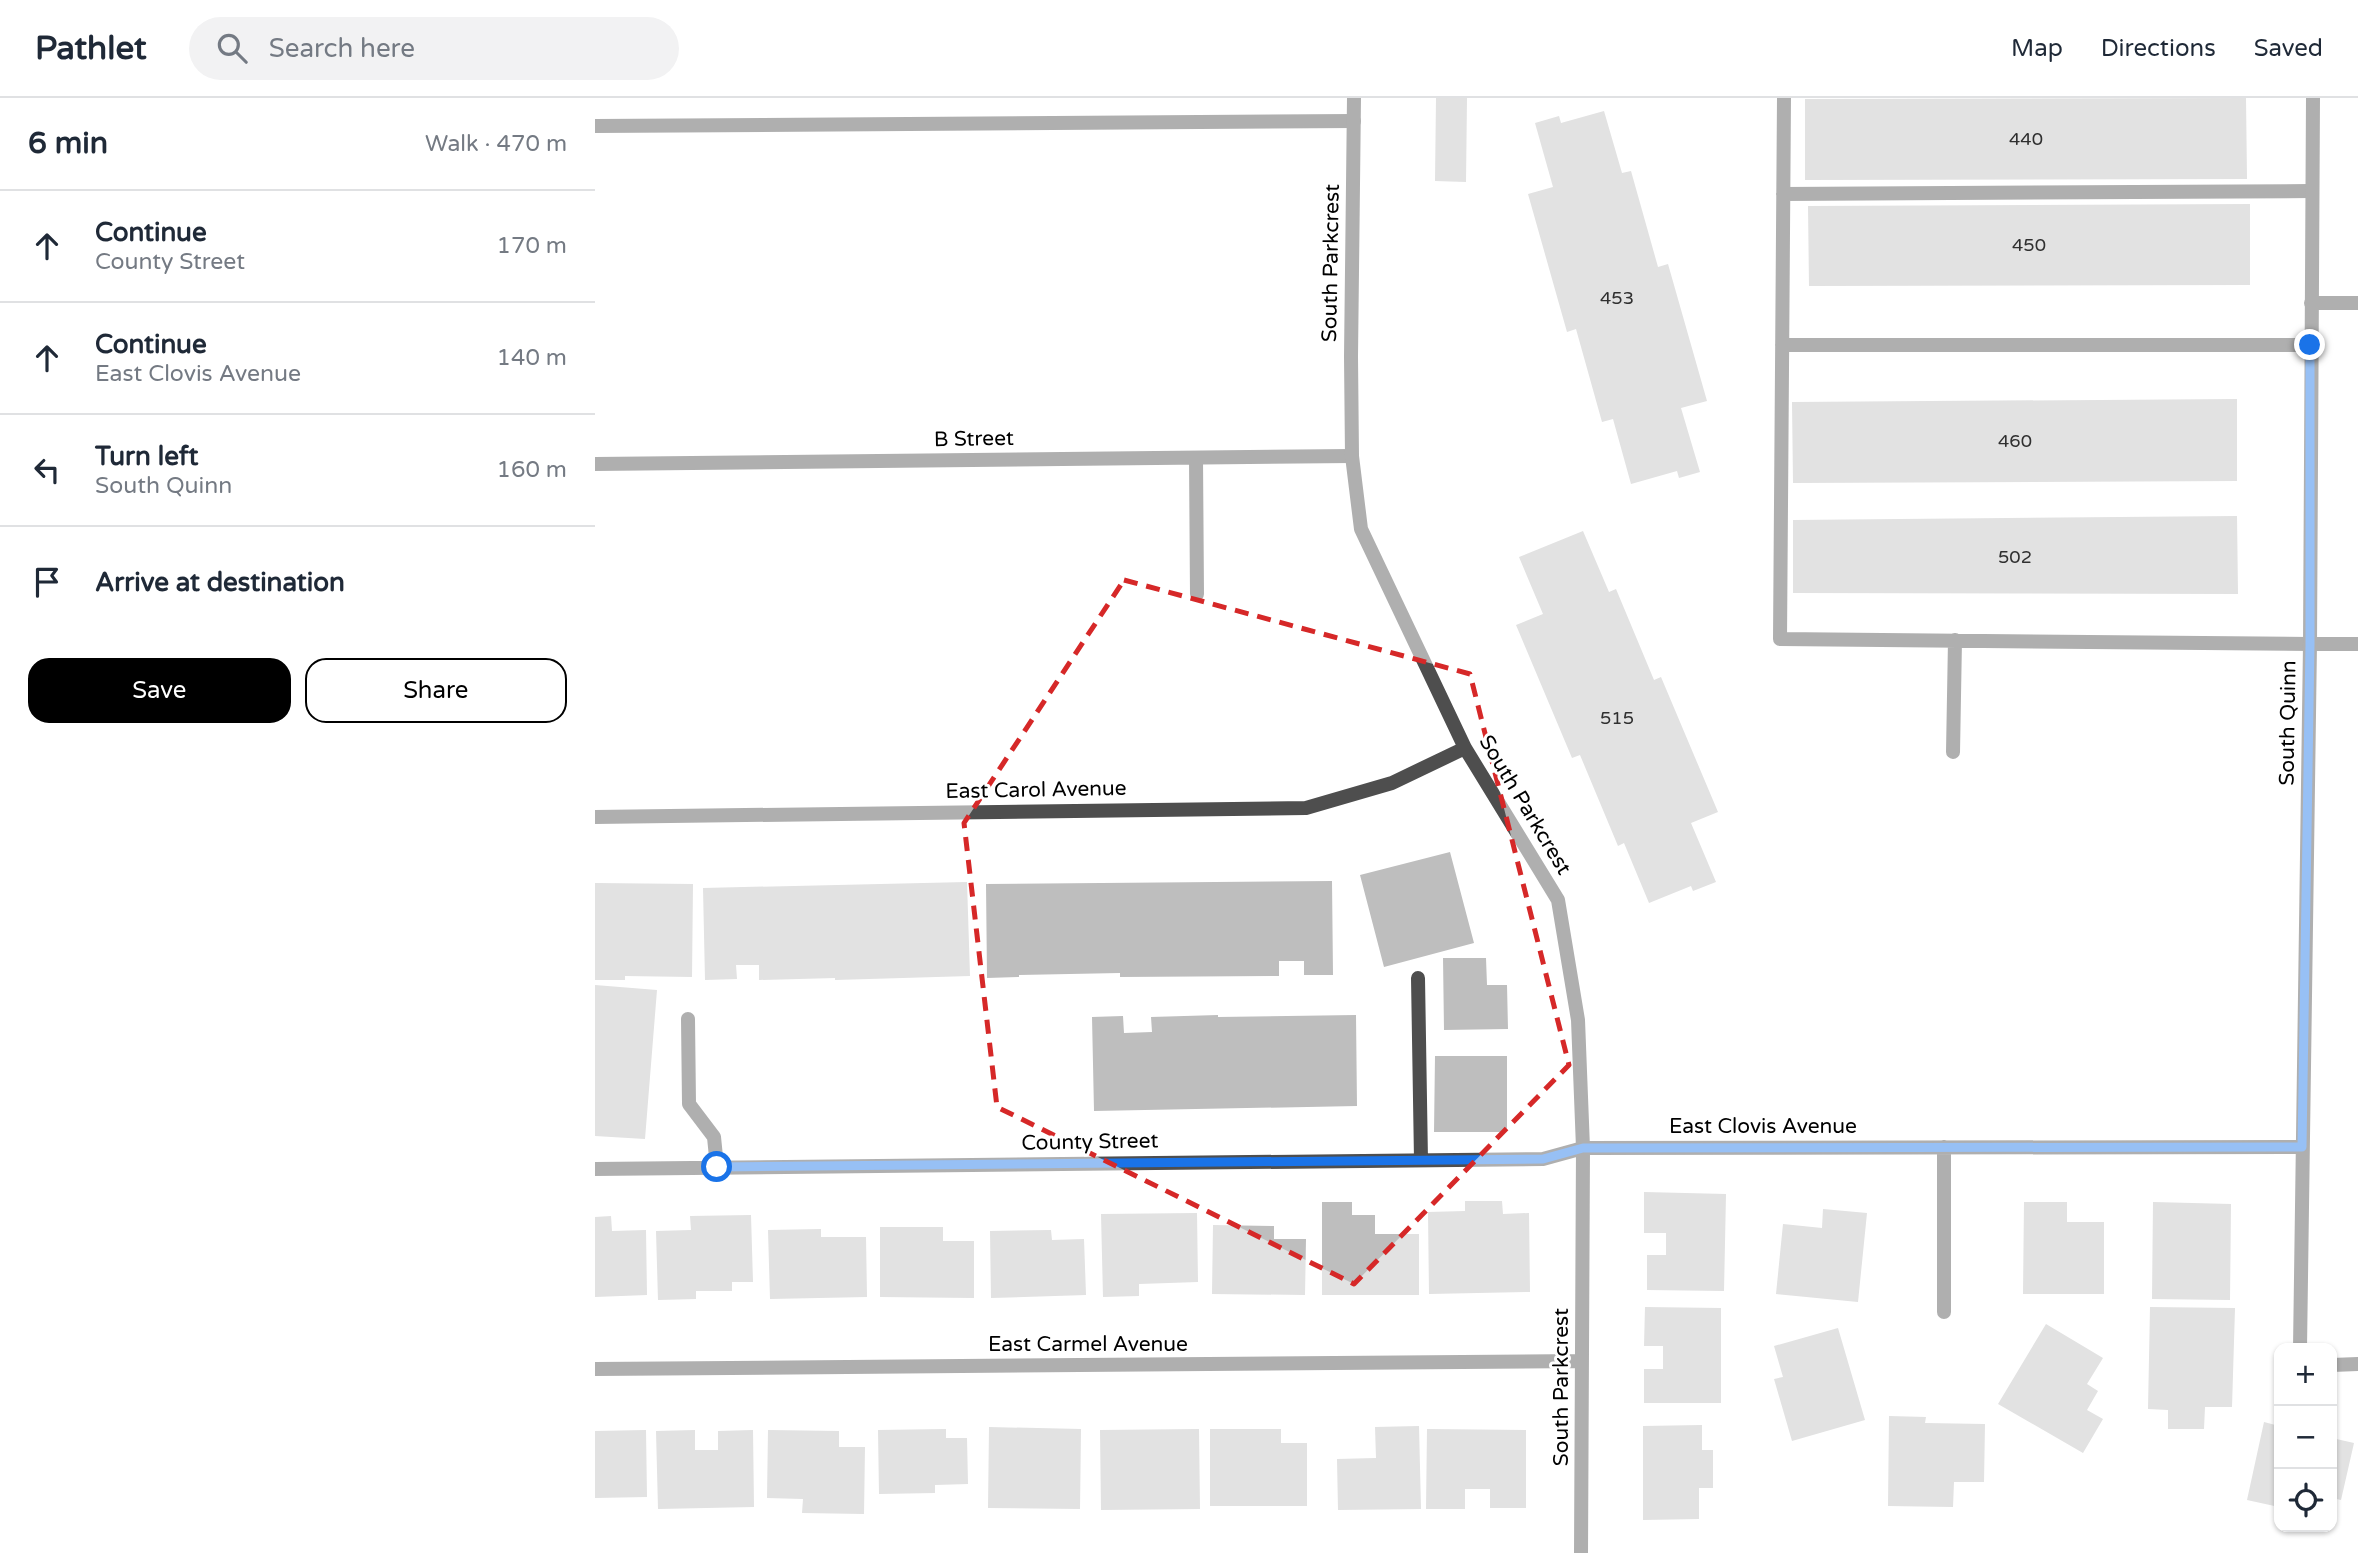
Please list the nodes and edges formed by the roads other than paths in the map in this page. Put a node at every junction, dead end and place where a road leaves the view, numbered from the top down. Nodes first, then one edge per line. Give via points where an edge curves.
1 (1354, 98) edge
2 (1784, 98) edge
3 (2313, 98) edge
4 (1354, 121) junction
5 (595, 126) edge
6 (2311, 191) junction
7 (1783, 194) junction
8 (2311, 303) junction
9 (2358, 303) edge
10 (1782, 345) junction
11 (2310, 345) junction
12 (1352, 456) junction
13 (1196, 458) junction
14 (595, 464) edge
15 (1196, 594) dead end
16 (1955, 640) junction
17 (2310, 644) junction
18 (2358, 644) edge
19 (1465, 748) junction
20 (1953, 752) dead end
21 (595, 817) edge
22 (1418, 978) dead end
23 (688, 1019) dead end
24 (1944, 1147) junction
25 (2302, 1147) junction
26 (1583, 1148) junction
27 (1421, 1160) junction
28 (717, 1167) junction
29 (595, 1169) edge
30 (1944, 1312) dead end
31 (2300, 1343) edge
32 (1582, 1362) junction
33 (2337, 1364) edge
34 (2358, 1364) edge
35 (595, 1368) edge
36 (1581, 1553) edge

1 - 4 street, South Parkcrest
2 - 7 street
3 - 6 street, South Quinn
4 - 5 street
4 - 12 street, South Parkcrest
6 - 7 street
6 - 8 street, South Quinn
7 - 10 street
8 - 9 street
8 - 11 street, South Quinn
10 - 11 street
10 - 16 street via 1780,639
11 - 17 street, South Quinn
12 - 13 street, B Street
12 - 19 street, South Parkcrest via 1361,529
13 - 14 street, B Street
13 - 15 street
16 - 17 street
16 - 20 street
17 - 18 street
17 - 25 street, South Quinn
19 - 21 street, East Carol Avenue via 1392,783 1306,808
19 - 26 street, South Parkcrest via 1558,900 1578,1020
22 - 27 street
23 - 28 street via 689,1104 714,1137
24 - 25 street, East Clovis Avenue
24 - 26 street, East Clovis Avenue
24 - 30 street
25 - 31 street, South Quinn
26 - 27 street, County Street via 1543,1159
26 - 32 street, South Parkcrest
27 - 28 street, County Street
28 - 29 street, County Street
32 - 35 street, East Carmel Avenue
32 - 36 street, South Parkcrest
33 - 34 street

